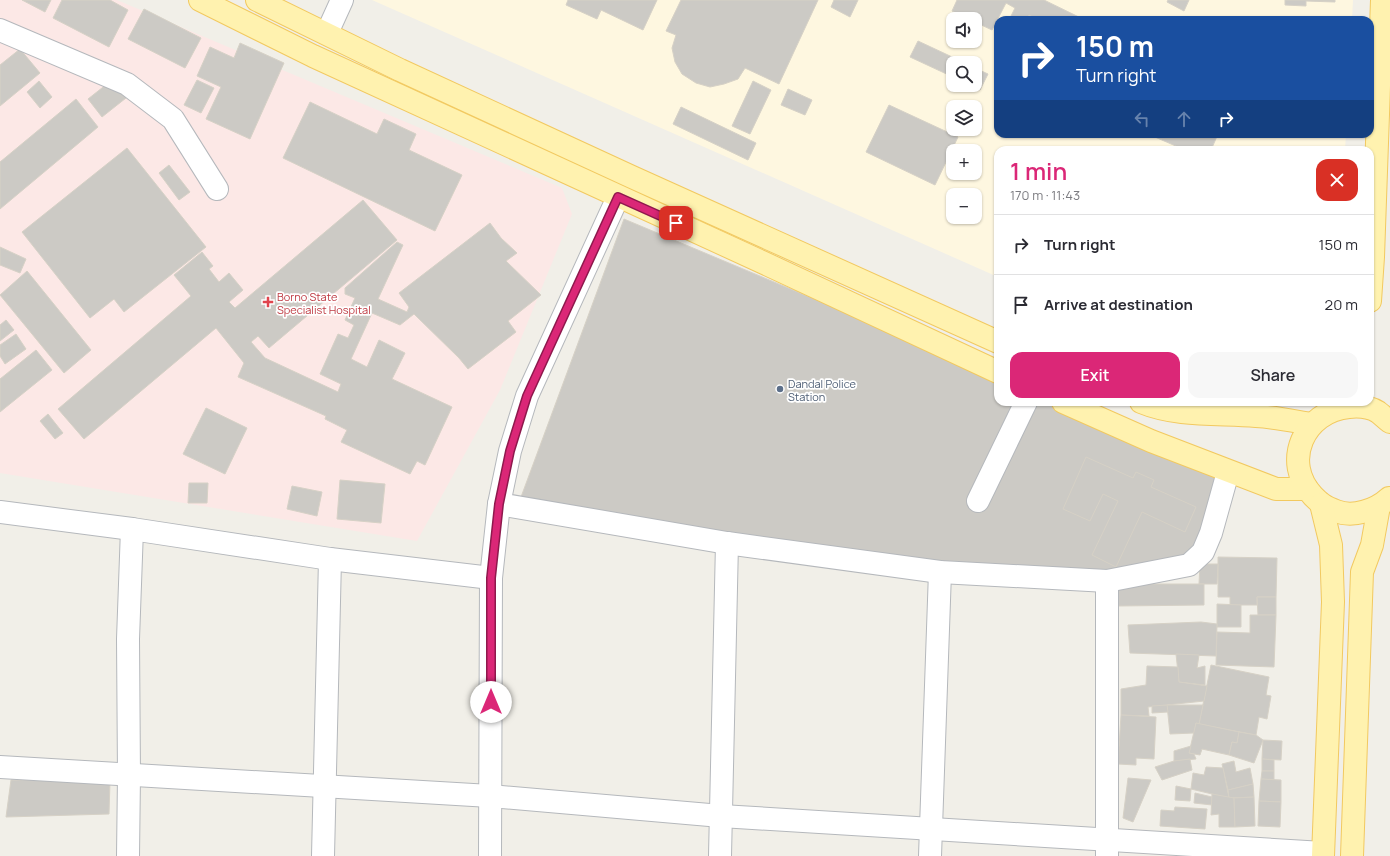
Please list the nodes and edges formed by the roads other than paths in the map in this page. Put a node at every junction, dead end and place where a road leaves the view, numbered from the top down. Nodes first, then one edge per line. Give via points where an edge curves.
1 (200, 0) edge
2 (257, 0) edge
3 (342, 0) edge
4 (1382, 0) edge
5 (0, 30) edge
6 (327, 33) junction
7 (217, 188) dead end
8 (618, 197) junction
9 (1374, 221) edge
10 (994, 340) edge
11 (994, 370) edge
12 (1024, 406) edge
13 (1072, 406) edge
14 (1150, 406) edge
15 (1337, 406) edge
16 (1359, 406) edge
17 (1390, 422) edge
18 (1311, 424) junction
19 (1228, 472) junction
20 (1314, 497) junction
21 (978, 501) dead end
22 (1385, 501) edge
23 (499, 504) junction
24 (0, 512) edge
25 (132, 529) junction
26 (727, 543) junction
27 (330, 558) junction
28 (940, 572) junction
29 (491, 578) junction
30 (1107, 581) junction
31 (0, 767) edge
32 (129, 775) junction
33 (325, 786) junction
34 (490, 796) junction
35 (721, 816) junction
36 (931, 828) junction
37 (1107, 848) edge
38 (1323, 855) edge
39 (128, 856) edge
40 (323, 856) edge
41 (490, 856) edge
42 (720, 856) edge
43 (930, 856) edge
44 (1352, 856) edge

1 - 8 main road via 313,56
2 - 6 main road
3 - 6 street
4 - 9 main road
5 - 7 street via 127,84 173,119
6 - 10 main road via 400,70
8 - 11 main road
8 - 23 street via 527,396 510,451
12 - 21 street
13 - 19 main road
14 - 18 main road via 1202,414 1258,416
15 - 18 main road
16 - 17 main road via 1378,412
18 - 20 main road via 1302,439 1298,456 1300,473
19 - 20 main road via 1276,489
19 - 30 street via 1211,533 1203,552 1190,565
20 - 22 main road via 1340,512 1360,513
20 - 38 main road via 1331,545 1333,602
22 - 44 main road via 1362,572
23 - 26 street
23 - 29 street
24 - 25 street
25 - 27 street
25 - 32 street via 128,639
26 - 28 street
26 - 35 street
27 - 29 street
27 - 33 street
28 - 30 street
28 - 36 street
29 - 34 street
30 - 37 street
31 - 32 street
32 - 33 street
32 - 39 street
33 - 34 street
33 - 40 street
34 - 35 street
34 - 41 street
35 - 36 street
35 - 42 street
36 - 37 street
36 - 43 street
37 - 38 street

